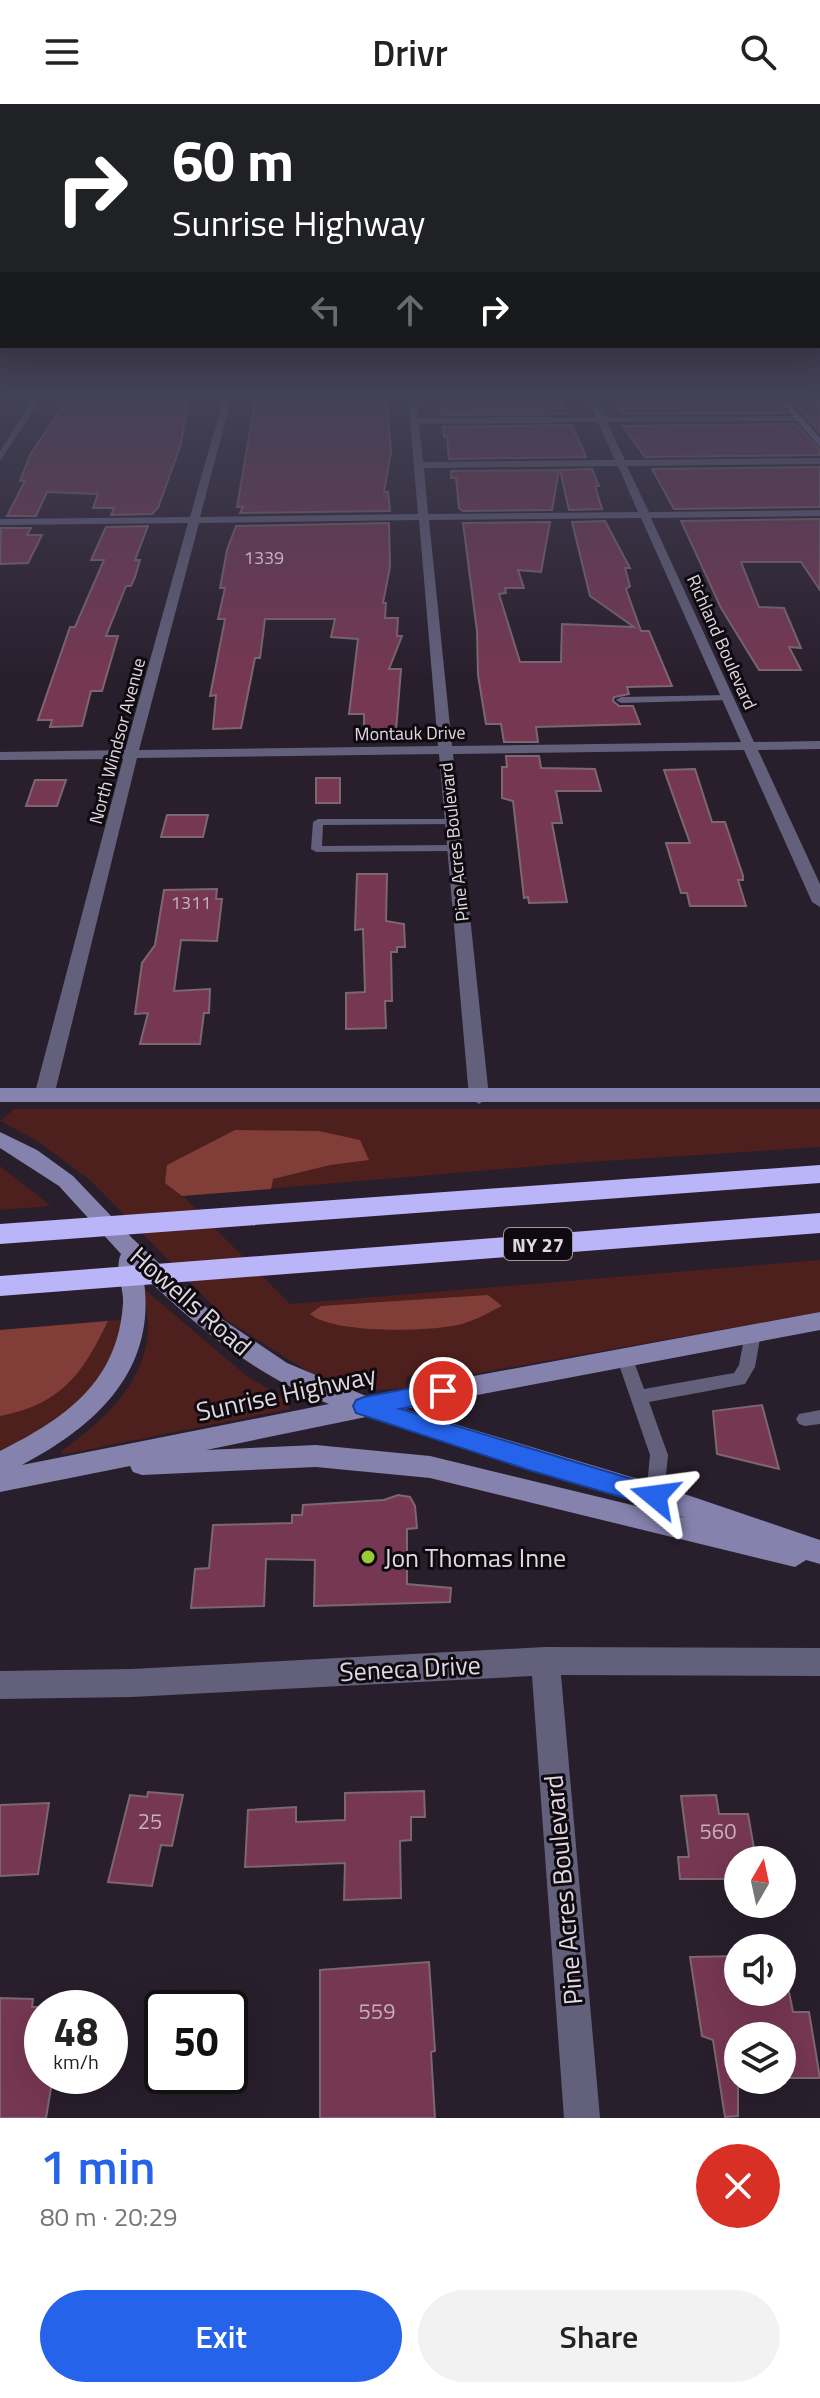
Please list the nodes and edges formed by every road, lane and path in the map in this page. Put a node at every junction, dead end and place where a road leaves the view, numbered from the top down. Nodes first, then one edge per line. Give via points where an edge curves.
1 (203, 490) edge
2 (422, 490) edge
3 (633, 490) edge
4 (820, 513) edge
5 (645, 515) junction
6 (424, 517) junction
7 (195, 519) junction
8 (0, 522) edge
9 (727, 698) junction
10 (621, 700) dead end
11 (820, 745) edge
12 (749, 746) junction
13 (445, 751) junction
14 (131, 754) junction
15 (0, 756) edge
16 (452, 822) junction
17 (455, 848) junction
18 (820, 902) edge
19 (0, 1095) edge
20 (820, 1095) edge
21 (44, 1096) junction
22 (479, 1097) junction
23 (0, 1139) edge
24 (820, 1174) edge
25 (820, 1223) edge
26 (0, 1234) edge
27 (124, 1244) junction
28 (0, 1286) edge
29 (820, 1321) edge
30 (753, 1333) junction
31 (624, 1356) junction
32 (639, 1397) junction
33 (364, 1406) junction
34 (0, 1464) edge
35 (71, 1468) junction
36 (0, 1481) edge
37 (655, 1496) junction
38 (820, 1552) edge
39 (820, 1560) edge
40 (545, 1661) junction
41 (820, 1662) edge
42 (0, 1685) edge
43 (582, 2118) edge

1 - 7 street, North Windsor Avenue
2 - 6 street, Pine Acres Boulevard
3 - 5 street, Richland Boulevard
4 - 5 street
5 - 6 street
5 - 9 street, Richland Boulevard
6 - 7 street
6 - 13 street, Pine Acres Boulevard
7 - 8 street
7 - 14 street, North Windsor Avenue
9 - 10 lane
9 - 12 street, Richland Boulevard
11 - 12 street, Montauk Drive
12 - 13 street, Montauk Drive
12 - 18 street, Richland Boulevard
13 - 14 street, Montauk Drive
13 - 16 street, Pine Acres Boulevard
14 - 15 street, Montauk Drive
14 - 21 street, North Windsor Avenue
16 - 17 street, Pine Acres Boulevard
16 - 17 lane via 318,822 316,849
17 - 22 street, Pine Acres Boulevard
19 - 21 main road
20 - 22 main road
21 - 22 main road
23 - 27 main road, Howells Road via 66,1181
24 - 26 highway, NY 27
25 - 28 highway, NY 27
27 - 33 main road, Howells Road via 202,1317 252,1355 306,1384
27 - 34 main road via 134,1281 135,1314 117,1374 75,1420
29 - 30 main road, Sunrise Highway
30 - 31 main road, Sunrise Highway
30 - 32 lane via 747,1367 739,1379
31 - 32 lane
31 - 33 main road, Sunrise Highway
32 - 37 lane via 659,1455
33 - 35 main road, Sunrise Highway
33 - 37 main road, Howells Road
35 - 36 main road, Sunrise Highway
35 - 39 main road via 287,1456 388,1462 472,1475
37 - 38 main road, Howells Road
40 - 41 street, Seneca Drive
40 - 42 street, Seneca Drive
40 - 43 street, Pine Acres Boulevard

